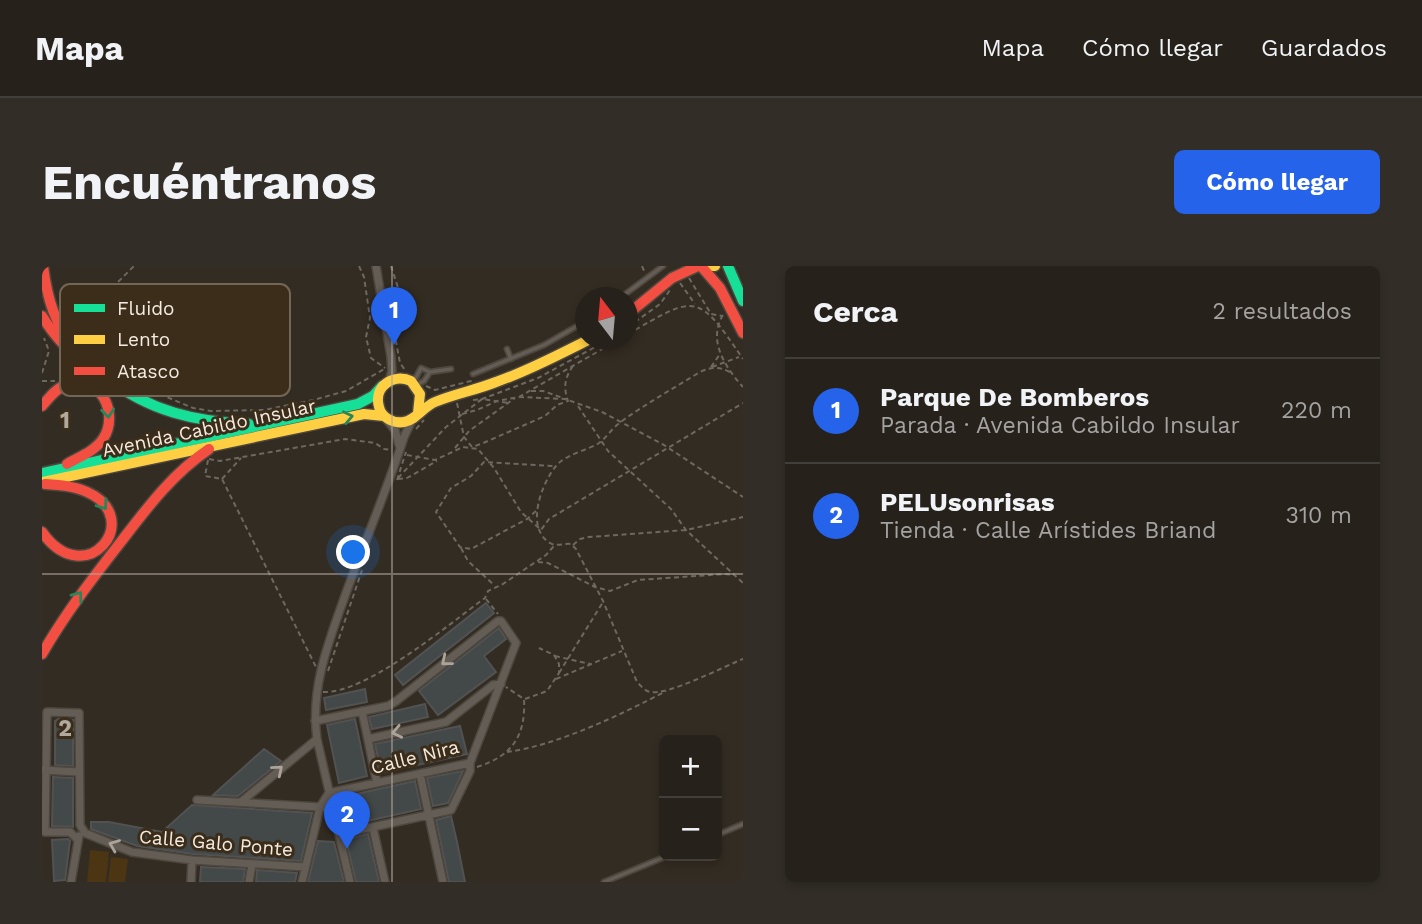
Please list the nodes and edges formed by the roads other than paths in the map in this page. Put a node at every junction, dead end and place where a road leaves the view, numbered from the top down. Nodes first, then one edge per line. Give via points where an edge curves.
1 (43, 266) edge
2 (376, 266) edge
3 (663, 266) edge
4 (700, 266) edge
5 (715, 266) edge
6 (729, 266) edge
7 (678, 273) edge
8 (634, 287) edge
9 (743, 300) edge
10 (638, 306) edge
11 (42, 316) edge
12 (575, 327) edge
13 (60, 329) edge
14 (743, 333) edge
15 (60, 343) edge
16 (575, 346) edge
17 (507, 349) dead end
18 (511, 359) junction
19 (391, 364) junction
20 (452, 369) dead end
21 (430, 372) junction
22 (473, 374) road end
23 (416, 383) junction
24 (385, 384) junction
25 (60, 389) edge
26 (103, 396) edge
27 (138, 396) edge
28 (452, 400) junction
29 (42, 406) edge
30 (384, 416) junction
31 (419, 417) junction
32 (269, 424) junction
33 (213, 446) junction
34 (403, 453) junction
35 (59, 469) junction
36 (42, 473) edge
37 (42, 483) edge
38 (42, 532) edge
39 (42, 654) edge
40 (500, 684) junction
41 (362, 711) junction
42 (315, 722) junction
43 (317, 739) junction
44 (368, 739) junction
45 (470, 763) junction
46 (44, 771) edge
47 (79, 772) junction
48 (420, 774) junction
49 (377, 783) junction
50 (329, 793) junction
51 (197, 800) dead end
52 (240, 803) junction
53 (320, 807) junction
54 (335, 813) junction
55 (428, 816) junction
56 (743, 824) edge
57 (80, 825) junction
58 (373, 828) junction
59 (70, 832) junction
60 (85, 833) junction
61 (722, 833) edge
62 (340, 834) junction
63 (77, 839) junction
64 (659, 859) edge
65 (192, 860) junction
66 (252, 863) junction
67 (305, 867) junction
68 (71, 882) edge
69 (191, 882) edge
70 (249, 882) edge
71 (302, 882) edge
72 (350, 882) edge
73 (385, 882) edge
74 (443, 882) edge
75 (604, 882) edge

1 - 13 main road via 50,307
2 - 19 street
3 - 8 lane
4 - 5 main road
4 - 7 main road
4 - 14 main road via 712,277 726,313
6 - 9 main road
7 - 10 main road
11 - 15 main road
12 - 18 lane
16 - 28 main road
17 - 18 lane
18 - 22 lane
19 - 23 street
19 - 24 street
20 - 21 lane
21 - 23 lane
21 - 23 lane via 421,368
23 - 24 main road via 399,378
23 - 28 main road
23 - 31 main road via 422,406
24 - 30 main road via 378,404
24 - 32 main road, Avenida Cabildo Insular via 358,404
29 -> 25 main road
26 -> 35 main road via 111,411 101,441
27 - 32 main road via 194,420
28 - 31 main road via 432,403
30 - 31 main road via 395,422
33 -> 30 main road, Avenida Cabildo Insular via 364,414
30 - 34 street
31 - 34 street
32 - 35 main road, Avenida Cabildo Insular
33 - 37 main road, Avenida Cabildo Insular
39 -> 33 main road via 65,614 165,486
34 - 42 street via 327,646
35 - 36 main road, Avenida Cabildo Insular
37 -> 38 main road via 96,495 107,507 113,527 104,547 79,557 60,552
40 -> 41 street, Calle Nira via 516,643 500,621 395,702
40 -> 44 street via 446,722
40 - 45 street, Calle Nira
41 - 42 street
41 - 44 street
42 - 43 street
43 - 50 street
52 -> 43 street
44 - 49 street
45 - 48 street, Calle Nira
45 - 55 street via 451,810
46 - 47 street
46 - 47 street via 47,712 79,713
46 - 59 street via 45,832
47 - 57 street
48 - 49 street, Calle Nira
48 - 55 street
49 - 50 street, Calle Nira
50 - 53 street
50 - 54 street
51 - 52 street
52 - 53 street
53 - 54 street
53 - 67 street
54 - 62 street
55 - 58 street
55 - 74 street
56 - 61 lane
57 - 59 street
57 - 60 street
58 - 62 street
58 - 73 street
59 - 63 street
60 - 63 street
65 -> 60 street, Calle Galo Ponte via 132,852
62 - 72 street
63 - 68 street
64 - 75 lane
65 - 66 street, Calle Galo Ponte
65 - 69 street
66 - 67 street, Calle Galo Ponte
66 - 70 street
67 - 71 street

